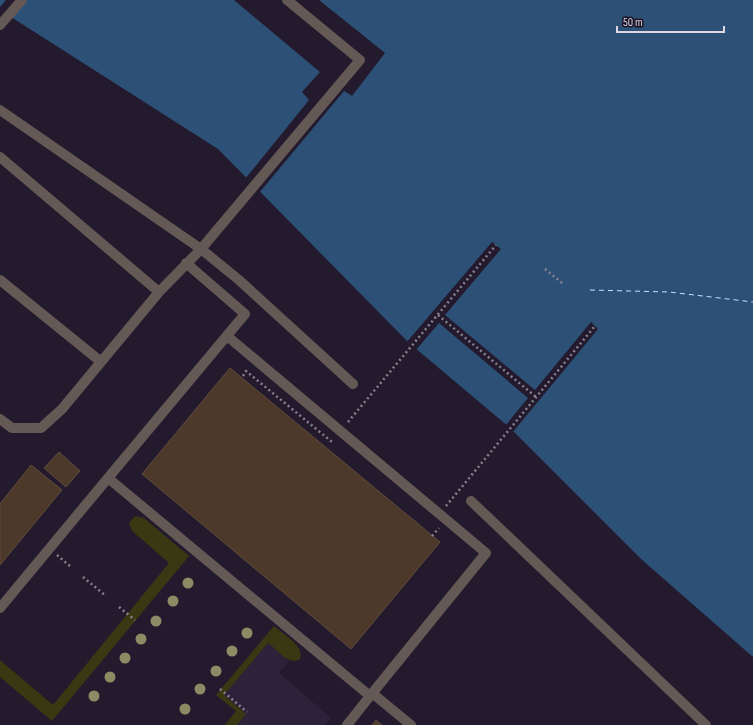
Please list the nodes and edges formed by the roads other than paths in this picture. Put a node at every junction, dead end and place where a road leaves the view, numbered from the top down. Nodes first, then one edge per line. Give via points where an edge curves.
1 (22, 0) edge
2 (288, 0) edge
3 (0, 26) edge
4 (0, 110) edge
5 (0, 157) edge
6 (201, 249) junction
7 (186, 263) junction
8 (0, 280) edge
9 (160, 292) junction
10 (227, 336) junction
11 (100, 361) junction
12 (353, 384) dead end
13 (0, 419) edge
14 (108, 478) junction
15 (471, 501) dead end
16 (0, 608) edge
17 (371, 695) junction
18 (347, 725) edge
19 (411, 725) edge
20 (706, 725) edge

1 - 3 lane
2 - 6 lane via 360,60
4 - 6 lane
5 - 9 lane
6 - 7 lane
6 - 12 lane via 239,280
7 - 9 lane
7 - 10 lane via 245,314
8 - 11 lane
9 - 11 lane
10 - 14 lane
10 - 17 lane via 486,553
11 - 13 lane via 62,409 41,428 12,428
14 - 16 lane
14 - 17 lane
15 - 20 lane
17 - 18 lane
17 - 19 lane

